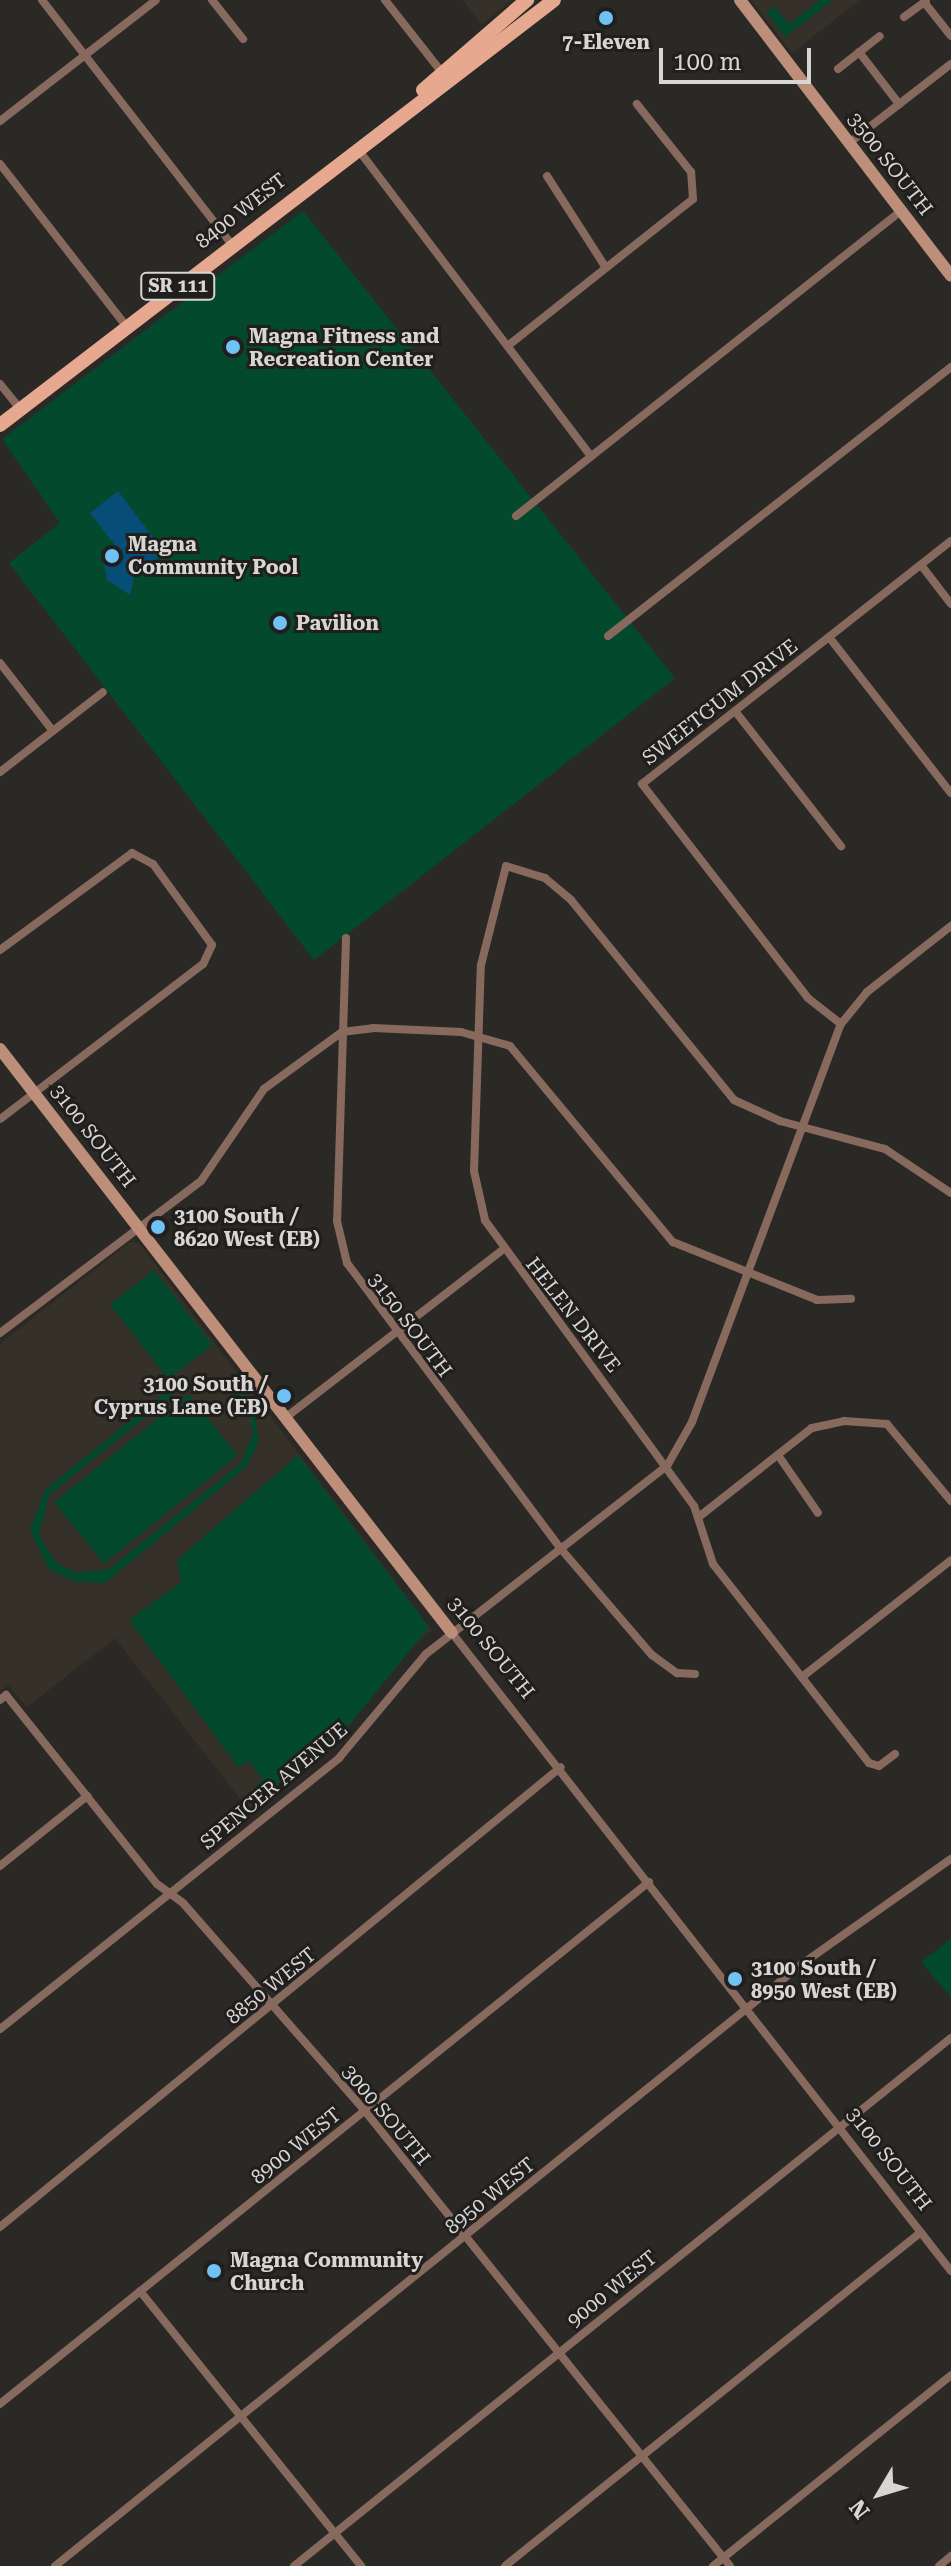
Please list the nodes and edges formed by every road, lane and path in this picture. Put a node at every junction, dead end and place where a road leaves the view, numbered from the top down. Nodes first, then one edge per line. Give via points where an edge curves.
1 (42, 0) edge
2 (156, 0) edge
3 (212, 0) edge
4 (385, 0) edge
5 (527, 0) edge
6 (554, 0) edge
7 (740, 0) edge
8 (925, 1) edge
9 (904, 17) dead end
10 (880, 36) dead end
11 (951, 36) edge
12 (243, 39) dead end
13 (859, 52) junction
14 (86, 56) junction
15 (951, 64) edge
16 (838, 69) dead end
17 (446, 77) junction
18 (637, 104) dead end
19 (899, 104) junction
20 (0, 121) edge
21 (849, 143) junction
22 (356, 148) junction
23 (0, 164) edge
24 (547, 176) dead end
25 (901, 211) junction
26 (231, 244) junction
27 (606, 268) junction
28 (951, 276) edge
29 (126, 326) junction
30 (510, 344) junction
31 (951, 367) edge
32 (0, 384) edge
33 (20, 409) junction
34 (0, 425) edge
35 (591, 456) junction
36 (516, 516) dead end
37 (951, 541) edge
38 (921, 565) junction
39 (951, 604) edge
40 (608, 636) dead end
41 (829, 637) junction
42 (0, 663) edge
43 (103, 692) dead end
44 (735, 711) junction
45 (53, 731) junction
46 (0, 772) edge
47 (951, 793) edge
48 (841, 846) dead end
49 (951, 926) edge
50 (346, 938) dead end
51 (0, 950) edge
52 (841, 1024) junction
53 (342, 1032) junction
54 (481, 1036) junction
55 (0, 1049) edge
56 (34, 1093) junction
57 (0, 1119) edge
58 (801, 1128) junction
59 (951, 1193) edge
60 (138, 1227) junction
61 (502, 1250) junction
62 (747, 1273) junction
63 (851, 1299) dead end
64 (0, 1333) edge
65 (394, 1333) junction
66 (285, 1418) junction
67 (778, 1455) junction
68 (667, 1466) junction
69 (951, 1501) edge
70 (818, 1513) dead end
71 (700, 1516) junction
72 (561, 1549) junction
73 (951, 1560) edge
74 (452, 1633) junction
75 (695, 1674) dead end
76 (802, 1677) junction
77 (3, 1697) edge
78 (895, 1754) dead end
79 (561, 1767) junction
80 (87, 1796) junction
81 (951, 1859) edge
82 (0, 1866) edge
83 (649, 1882) junction
84 (168, 1894) junction
85 (272, 2006) junction
86 (748, 2010) junction
87 (0, 2029) edge
88 (951, 2038) edge
89 (365, 2111) junction
90 (839, 2126) junction
91 (0, 2227) edge
92 (921, 2232) junction
93 (465, 2237) junction
94 (951, 2271) edge
95 (140, 2291) junction
96 (559, 2352) junction
97 (951, 2375) edge
98 (0, 2404) edge
99 (241, 2417) junction
100 (642, 2456) junction
101 (334, 2533) junction
102 (951, 2556) edge
103 (724, 2558) junction
104 (55, 2566) edge
105 (294, 2566) edge
106 (361, 2566) edge
107 (505, 2566) edge
108 (713, 2566) edge
109 (730, 2566) edge
110 (939, 2566) edge

1 - 14 street
2 - 14 street
3 - 12 street
4 - 17 street
5 - 17 main road, 8400 WEST / SR 111
6 - 17 main road, 8400 WEST / SR 111
7 - 21 street, 3500 SOUTH
8 - 9 street
8 - 11 street
10 - 13 street
13 - 16 street
13 - 19 street
14 - 20 street
14 - 26 street
15 - 19 street
17 - 22 main road, 8400 WEST / SR 111
18 - 27 street via 696,185 688,204
19 - 21 street
21 - 25 street, 3500 SOUTH
22 - 26 main road, 8400 WEST / SR 111
22 - 30 street
23 - 29 street
24 - 27 street
25 - 28 street, 3500 SOUTH
25 - 35 street
26 - 29 main road, 8400 WEST / SR 111
27 - 30 street
29 - 33 main road, 8400 WEST / SR 111
30 - 35 street
31 - 40 street
32 - 33 street
33 - 34 main road, 8400 WEST / SR 111
35 - 36 street
37 - 38 street, SWEETGUM DRIVE
38 - 39 street
38 - 41 street, SWEETGUM DRIVE
41 - 44 street, SWEETGUM DRIVE
41 - 47 street
42 - 45 street
43 - 45 street
44 - 48 street
44 - 52 street, SWEETGUM DRIVE via 642,784 808,998
45 - 46 street
49 - 52 street via 867,992
50 - 53 street, 3150 SOUTH
51 - 56 street via 135,853 153,864 199,923 211,951
52 - 58 street
53 - 54 street
53 - 60 street via 254,1098 207,1174
53 - 65 street, 3150 SOUTH via 341,1245 358,1286
54 - 58 street, HELEN DRIVE via 485,937 506,866 545,878 571,900 717,1087 754,1111
54 - 61 street, HELEN DRIVE via 474,1171 485,1220
54 - 62 street via 522,1056 659,1230
55 - 56 street, 3100 SOUTH
56 - 57 street
56 - 60 street, 3100 SOUTH
58 - 59 street via 885,1149
58 - 62 street
60 - 64 street
60 - 66 street, 3100 SOUTH
61 - 65 street
61 - 68 street, HELEN DRIVE
62 - 63 street via 817,1300
62 - 68 street via 688,1432
65 - 66 street
65 - 72 street, 3150 SOUTH
66 - 74 street, 3100 SOUTH
67 - 69 street via 822,1423 880,1421
67 - 70 street
67 - 71 street
68 - 71 street, HELEN DRIVE
68 - 72 street, SPENCER AVENUE
71 - 76 street, HELEN DRIVE via 713,1564
72 - 74 street, SPENCER AVENUE
72 - 75 street, 3150 SOUTH via 652,1655 677,1673
73 - 76 street
74 - 79 street, 3100 SOUTH
74 - 84 street, SPENCER AVENUE via 407,1673 339,1758
76 - 78 street, HELEN DRIVE via 873,1767
77 - 80 street, 3000 SOUTH
79 - 83 street, 3100 SOUTH
79 - 85 street, 8850 WEST
80 - 82 street
80 - 84 street, 3000 SOUTH
81 - 86 street, 8950 WEST
83 - 86 street, 3100 SOUTH
83 - 89 street, 8900 WEST
84 - 85 street, 3000 SOUTH
84 - 87 street, SPENCER AVENUE
85 - 89 street, 3000 SOUTH
85 - 91 street, 8850 WEST
86 - 90 street, 3100 SOUTH
86 - 93 street, 8950 WEST
88 - 90 street, 9000 WEST
89 - 93 street, 3000 SOUTH
89 - 95 street, 8900 WEST
90 - 92 street, 3100 SOUTH
90 - 96 street, 9000 WEST
92 - 94 street, 3100 SOUTH
92 - 100 street
93 - 96 street, 3000 SOUTH
93 - 99 street, 8950 WEST
95 - 98 street, 8900 WEST
95 - 99 street
96 - 100 street, 3000 SOUTH
96 - 101 street, 9000 WEST
97 - 103 street
99 - 101 street
99 - 104 street, 8950 WEST
100 - 103 street, 3000 SOUTH
100 - 107 street
101 - 105 street, 9000 WEST
101 - 106 street
102 - 110 street
103 - 108 street
103 - 109 street, 3000 SOUTH

